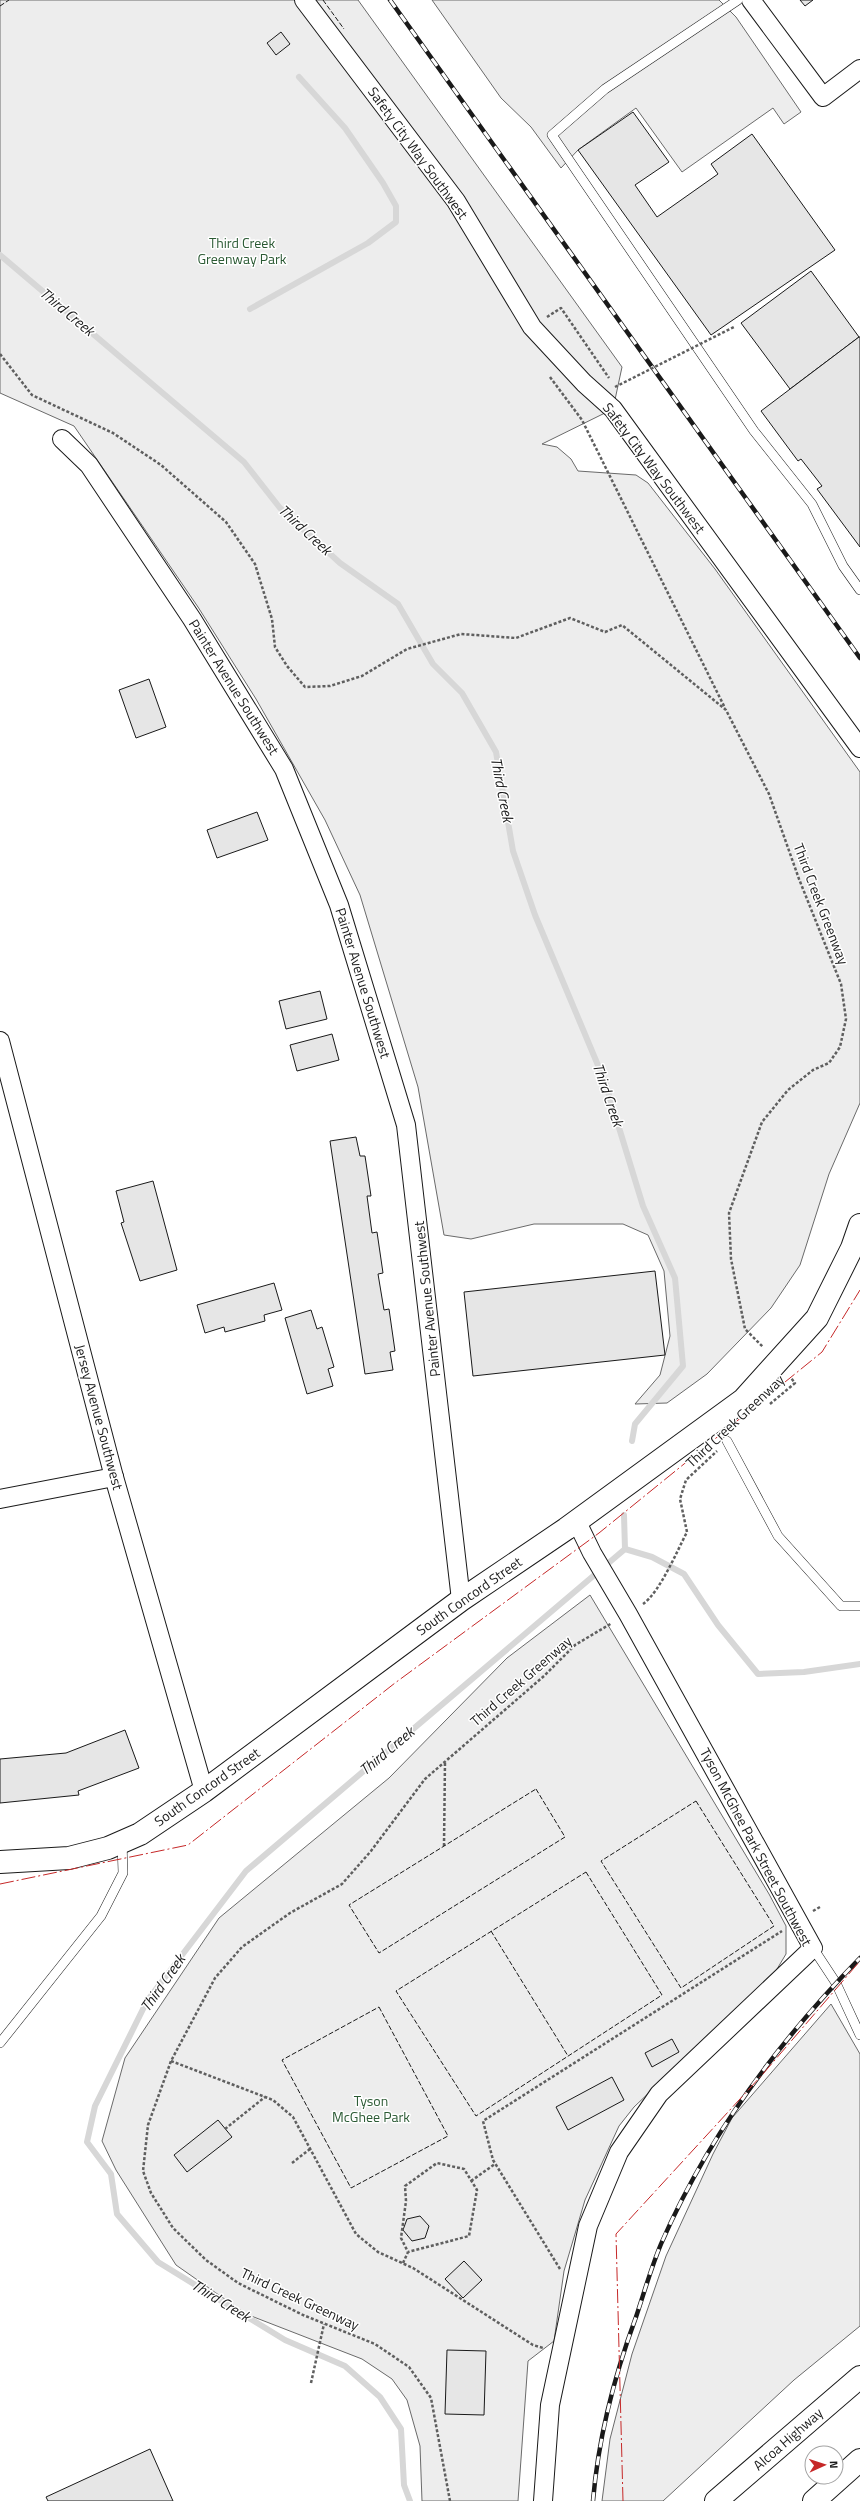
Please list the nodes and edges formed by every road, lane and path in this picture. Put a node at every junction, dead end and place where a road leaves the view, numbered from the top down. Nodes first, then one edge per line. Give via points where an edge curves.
1 (304, 0) edge
2 (738, 0) edge
3 (750, 0) edge
4 (860, 69) edge
5 (532, 327) junction
6 (734, 327) dead end
7 (0, 354) edge
8 (548, 374) dead end
9 (62, 440) dead end
10 (860, 590) edge
11 (726, 710) junction
12 (860, 748) edge
13 (0, 1042) edge
14 (860, 1225) edge
15 (778, 1361) junction
16 (767, 1407) dead end
17 (727, 1441) joint
18 (114, 1477) junction
19 (0, 1499) edge
20 (576, 1520) junction
21 (461, 1600) junction
22 (860, 1606) edge
23 (628, 1614) junction
24 (445, 1761) junction
25 (204, 1790) junction
26 (122, 1842) junction
27 (444, 1846) dead end
28 (0, 1862) edge
29 (820, 1907) dead end
30 (798, 1921) junction
31 (813, 1948) junction
32 (860, 2035) edge
33 (0, 2043) edge
34 (171, 2061) junction
35 (265, 2097) junction
36 (225, 2129) dead end
37 (310, 2149) junction
38 (292, 2163) dead end
39 (495, 2164) junction
40 (471, 2181) junction
41 (408, 2252) junction
42 (403, 2263) junction
43 (561, 2271) dead end
44 (324, 2323) junction
45 (561, 2354) junction
46 (860, 2377) edge
47 (311, 2383) dead end
48 (860, 2460) edge
49 (450, 2501) edge
50 (543, 2501) edge
51 (716, 2501) edge
52 (814, 2501) edge

1 - 5 street, Safety City Way Southwest via 456,201
2 - 10 lane via 605,89 552,134 754,431 812,504 843,566
3 - 4 street via 823,97
5 - 6 path, bridge via 561,308 615,386
5 - 12 street, Safety City Way Southwest via 584,383 613,409
7 - 11 path, Third Creek Greenway via 32,395 113,433 161,465 226,522 255,564 272,619 275,647 305,687 330,686 362,676 407,649 461,634 516,638 570,618 605,632 622,625
8 - 11 path via 582,420
9 - 21 street, Painter Avenue Southwest via 89,465 192,619 284,769 339,905 406,1125
11 - 15 path, Third Creek Greenway via 769,794 799,879 841,984 846,1019 840,1046 829,1063 813,1070 788,1090 762,1122 729,1212 731,1259 745,1329
13 - 18 street, Jersey Avenue Southwest
14 - 15 main road, South Concord Street via 852,1248 817,1318
15 - 16 path, Third Creek Greenway via 795,1383
15 - 20 main road, South Concord Street via 743,1400
17 - 22 lane via 778,1536 841,1606
17 - 23 path, Third Creek Greenway via 686,1480 680,1499 687,1532 648,1600
18 - 19 street
18 - 25 street, Jersey Avenue Southwest
20 - 21 main road, South Concord Street
20 - 23 street, Tyson McGhee Park Street Southwest via 609,1584
21 - 25 main road, South Concord Street
23 - 24 path, Third Creek Greenway via 575,1645 544,1676
23 - 30 street, Tyson McGhee Park Street Southwest
24 - 27 path
24 - 34 path, Third Creek Greenway via 425,1779 371,1851 342,1884 290,1913 242,1947 215,1978
25 - 26 main road, South Concord Street via 140,1834
26 - 28 main road, South Concord Street via 69,1858
26 - 33 lane via 124,1873 101,1916
29 - 30 path
30 - 31 street, Tyson McGhee Park Street Southwest
30 - 39 path via 483,2121
31 - 32 lane via 836,1983
31 - 45 street, Tyson McGhee Park Street Southwest via 659,2094 619,2152 588,2226
34 - 35 path
34 - 44 path, Third Creek Greenway via 148,2125 144,2171 151,2193 173,2228 206,2260 238,2283
35 - 36 path
35 - 37 path via 273,2100 293,2117
37 - 38 path
37 - 42 path via 356,2234 378,2252
39 - 40 path
39 - 43 path
40 - 41 path via 477,2190 469,2236
40 - 41 path via 464,2169 437,2164 405,2186 406,2201 401,2238
41 - 42 path
42 - 45 path via 533,2345
44 - 47 path
44 - 49 path, Third Creek Greenway via 375,2344 409,2367 431,2398
45 - 50 street, Tyson McGhee Park Street Southwest via 550,2405
46 - 51 main road, Alcoa Highway
48 - 52 main road

